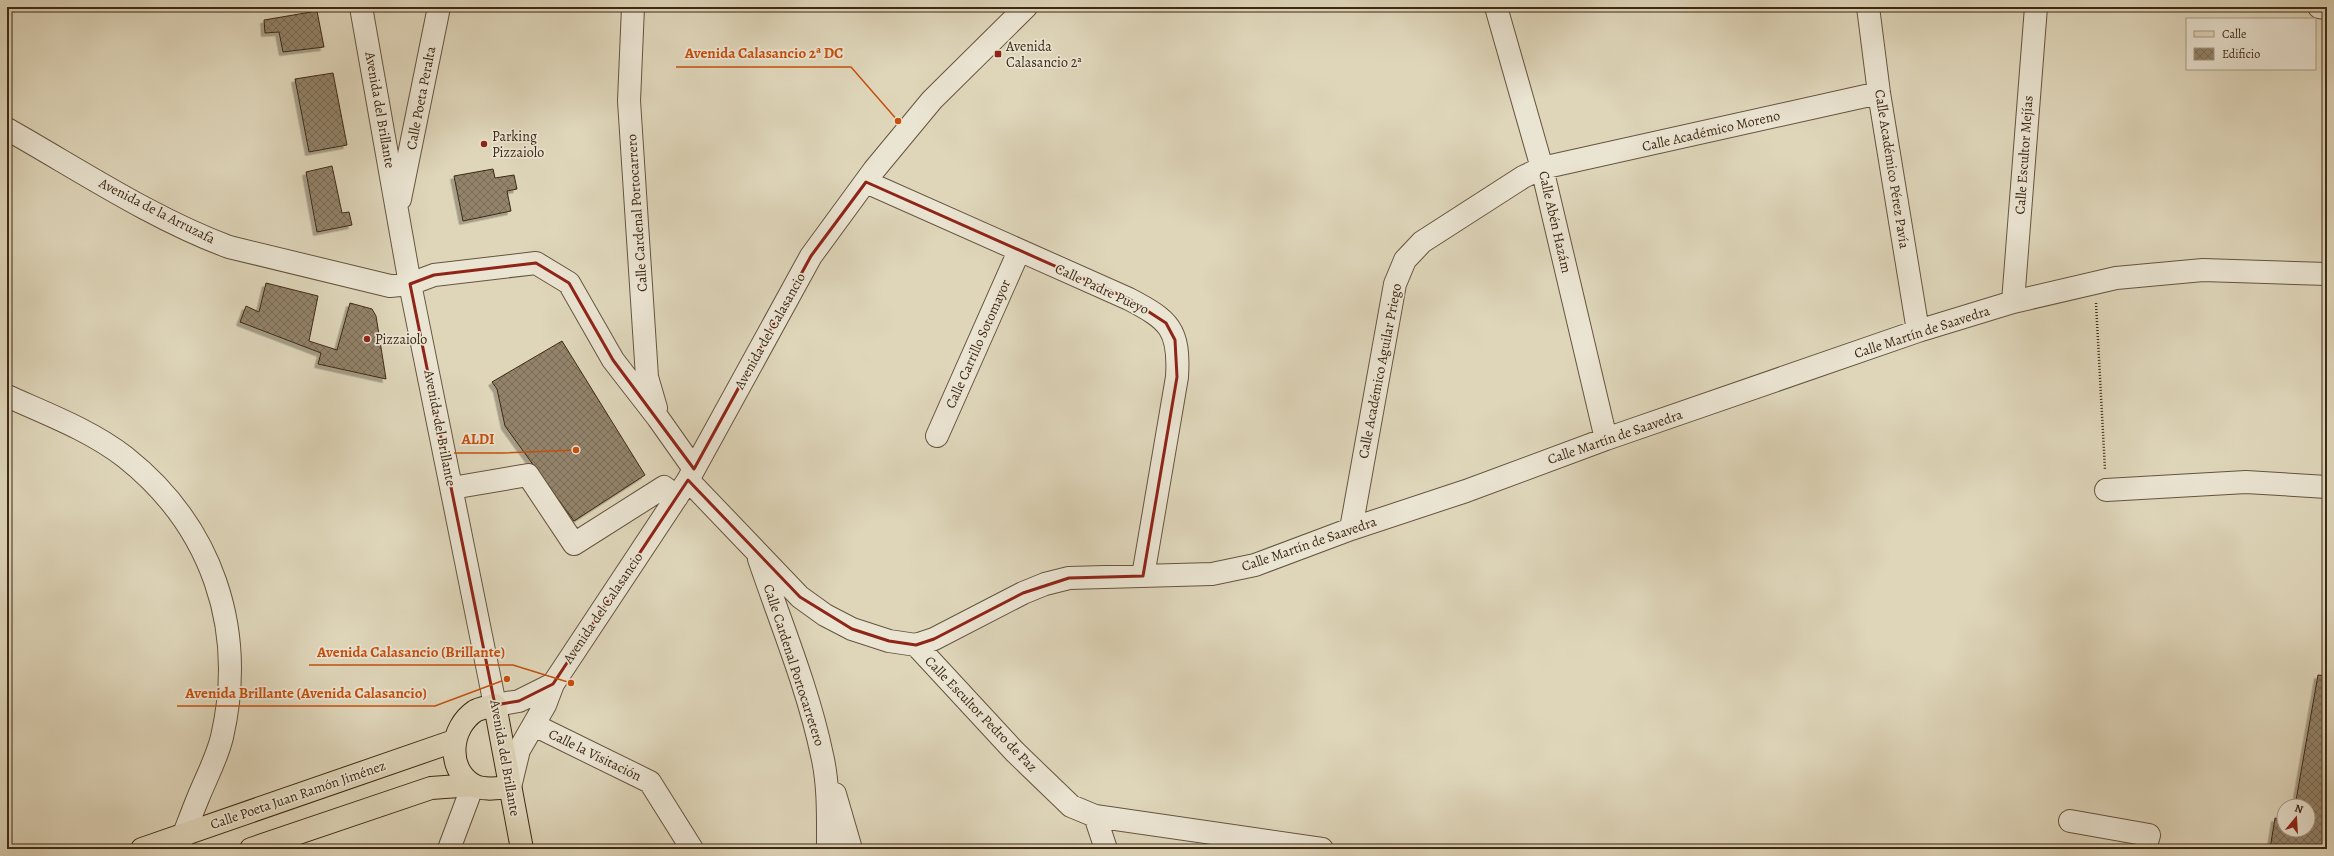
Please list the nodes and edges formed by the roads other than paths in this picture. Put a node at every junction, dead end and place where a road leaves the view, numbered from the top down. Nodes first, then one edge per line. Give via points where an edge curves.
1 (361, 7) edge
2 (439, 7) edge
3 (634, 7) edge
4 (1026, 7) edge
5 (1496, 7) edge
6 (1868, 7) edge
7 (2036, 7) edge
8 (2319, 7) edge
9 (2327, 8) edge
10 (1879, 93) junction
11 (7, 129) edge
12 (1542, 168) junction
13 (866, 182) junction
14 (398, 212) junction
15 (1019, 251) junction
16 (2327, 274) edge
17 (410, 284) junction
18 (2013, 302) junction
19 (1918, 331) junction
20 (7, 396) edge
21 (658, 418) junction
22 (937, 436) dead end
23 (1606, 439) junction
24 (686, 482) junction
25 (2327, 487) edge
26 (452, 488) junction
27 (2106, 490) road end
28 (1351, 529) junction
29 (757, 554) junction
30 (1143, 576) junction
31 (916, 645) junction
32 (553, 684) junction
33 (495, 705) junction
34 (534, 725) junction
35 (454, 741) junction
36 (823, 756) junction
37 (473, 785) junction
38 (510, 787) junction
39 (1095, 816) junction
40 (2070, 821) dead end
41 (181, 841) edge
42 (142, 849) edge
43 (251, 849) edge
44 (449, 849) edge
45 (522, 849) edge
46 (692, 849) edge
47 (828, 849) edge
48 (851, 849) edge
49 (1106, 849) edge
50 (1322, 849) edge
51 (2145, 849) edge

1 - 14 street, Avenida del Brillante
2 - 14 street, Calle Poeta Peralta
3 - 21 street, Calle Cardenal Portocarrero via 629,101 647,377
4 - 13 street, Avenida del Calasancio via 932,100
5 - 12 street, Calle Abén Hazám
6 - 10 street, Calle Académico Pérez Pavía
7 - 18 street, Calle Escultor Mejías
8 - 9 street
10 - 12 street, Calle Académico Moreno
10 - 19 street, Calle Académico Pérez Pavía
11 - 17 street, Avenida de la Arruzafa via 159,216 205,239 390,286
12 - 23 street, Calle Abén Hazám
12 - 28 street, Calle Académico Aguilar Priego via 1523,177 1422,242 1405,260 1395,284
13 - 15 street, Calle Padre Pueyo
13 - 24 street, Avenida del Calasancio via 811,256
14 - 17 street, Avenida del Brillante
15 - 22 street, Calle Carrillo Sotomayor
15 - 30 street, Calle Padre Pueyo via 1155,313 1166,323 1175,340 1178,356 1177,377
16 - 18 street, Calle Martín de Saavedra via 2203,270 2116,278
17 - 21 street, Calle Cardenal Portocarrero via 434,275 536,263 569,283 613,360
17 - 26 street, Avenida del Brillante
18 - 19 street, Calle Martín de Saavedra
19 - 23 street, Calle Martín de Saavedra
20 - 41 street via 76,426 124,457 162,492 204,549 227,624 230,665 228,704 222,738
21 - 24 street, Calle Cardenal Portocarrero
23 - 28 street, Calle Martín de Saavedra via 1466,491
24 - 26 street via 664,487 574,544 528,475
24 - 29 street, Calle Escultor Pedro de Paz
24 - 32 street, Avenida del Calasancio
25 - 27 street via 2246,482
26 - 33 street, Avenida del Brillante
28 - 30 street, Calle Martín de Saavedra via 1255,565 1212,574
29 - 31 street, Calle Escultor Pedro de Paz via 800,597 852,630 889,641
29 - 36 street, Calle Cardenal Portocarretero via 808,703
30 - 31 street, Calle Martín de Saavedra via 1088,576 1045,584 934,639
31 - 39 street, Calle Escultor Pedro de Paz via 1015,752 1071,806
32 - 33 street, Avenida del Calasancio via 519,701
32 - 34 street, Avenida del Calasancio via 546,705
33 - 35 main road via 475,711 461,725
33 - 38 main road, Avenida del Brillante
34 - 38 street, Avenida del Calasancio via 519,750
34 - 46 street, Calle la Visitación via 650,782
35 - 37 main road via 455,765
35 - 41 main road, Calle Poeta Juan Ramón Jiménez
36 - 47 street, Calle Cardenal Portocarretero via 828,807
36 - 48 street
37 - 38 main road via 490,789
37 - 43 main road via 431,788
37 - 44 street
38 - 45 main road, Avenida del Brillante
39 - 49 street
39 - 50 street, Calle Escultor Pedro de Paz
40 - 51 street via 2149,835
41 - 42 main road, Calle Poeta Juan Ramón Jiménez

